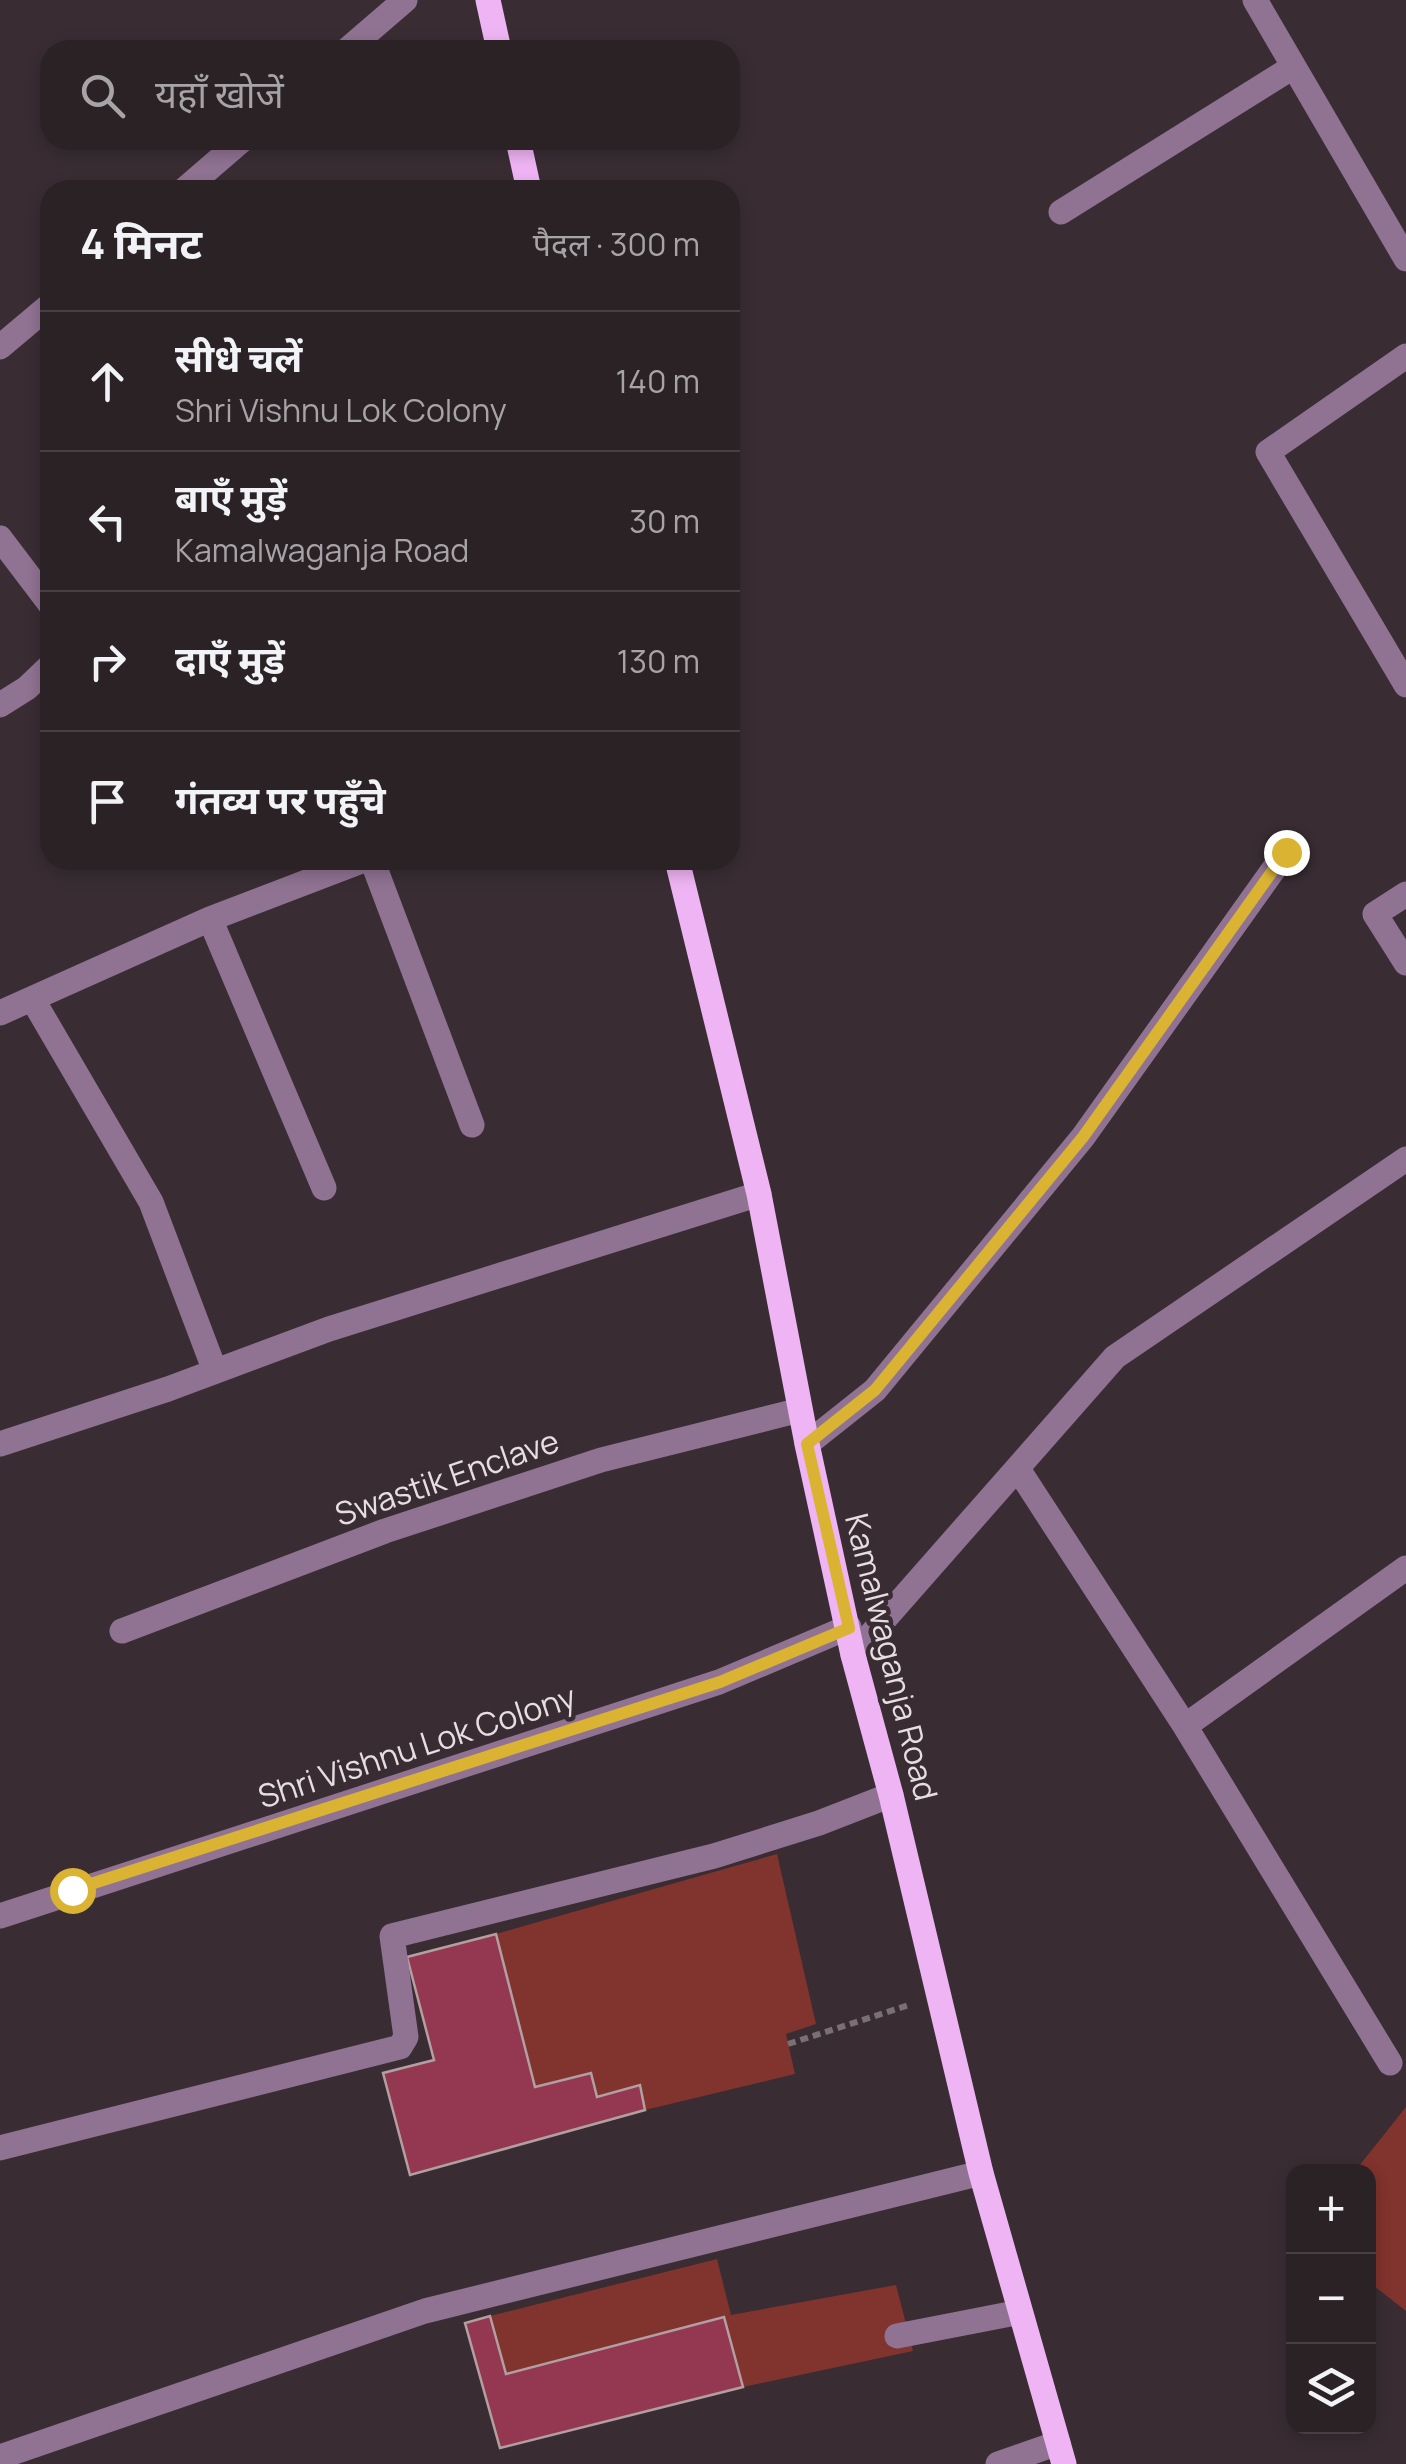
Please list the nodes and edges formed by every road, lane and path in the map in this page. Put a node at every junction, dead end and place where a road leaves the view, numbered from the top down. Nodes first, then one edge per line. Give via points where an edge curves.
1 (405, 0) edge
2 (488, 0) edge
3 (1256, 0) edge
4 (359, 40) edge
5 (497, 40) edge
6 (1292, 66) junction
7 (230, 150) edge
8 (520, 150) edge
9 (196, 180) edge
10 (527, 180) edge
11 (1061, 212) dead end
12 (1406, 259) edge
13 (40, 313) edge
14 (0, 347) edge
15 (1406, 356) edge
16 (0, 538) edge
17 (40, 591) edge
18 (40, 676) edge
19 (1406, 685) edge
20 (0, 705) edge
21 (1286, 852) dead end
22 (338, 870) edge
23 (376, 870) edge
24 (679, 870) edge
25 (1406, 894) edge
26 (210, 919) junction
27 (1406, 963) edge
28 (33, 1000) junction
29 (0, 1013) edge
30 (472, 1125) dead end
31 (1406, 1159) edge
32 (324, 1188) dead end
33 (758, 1194) junction
34 (215, 1371) junction
35 (800, 1410) junction
36 (0, 1444) edge
37 (807, 1444) junction
38 (1018, 1470) junction
39 (1406, 1568) edge
40 (849, 1628) junction
41 (122, 1631) dead end
42 (854, 1655) junction
43 (1185, 1726) junction
44 (891, 1794) junction
45 (0, 1916) edge
46 (939, 1995) junction
47 (788, 2044) dead end
48 (1390, 2064) dead end
49 (0, 2148) edge
50 (981, 2173) junction
51 (1020, 2312) junction
52 (897, 2336) dead end
53 (1060, 2453) edge
54 (0, 2457) edge
55 (998, 2464) edge

1 - 4 street
2 - 5 main road
3 - 6 street
6 - 11 street
6 - 12 street
7 - 9 street
8 - 10 main road
13 - 14 street
15 - 19 street via 1268,452
16 - 17 street
18 - 20 street
21 - 37 street via 1083,1137 875,1390
22 - 26 street
23 - 30 street
24 - 33 main road, Kamalwaganja Road
25 - 27 street via 1374,914
26 - 28 street
26 - 32 street
28 - 29 street
28 - 34 street via 151,1202
31 - 38 street via 1115,1357
33 - 34 street
33 - 35 main road, Kamalwaganja Road
34 - 36 street
35 - 37 main road, Kamalwaganja Road
35 - 41 street, Swastik Enclave via 565,1471 385,1530
37 - 40 main road, Kamalwaganja Road
38 - 42 street
38 - 43 street
39 - 43 street
40 - 42 main road, Kamalwaganja Road
40 - 45 street, Shri Vishnu Lok Colony via 720,1682
42 - 44 main road, Kamalwaganja Road
43 - 48 street
44 - 46 main road, Kamalwaganja Road
44 - 49 street via 714,1856 392,1936 406,2037 400,2047
46 - 47 path
46 - 50 main road, Kamalwaganja Road
50 - 51 main road, Kamalwaganja Road
50 - 54 street via 425,2311
51 - 52 street
51 - 53 main road, Kamalwaganja Road
53 - 55 street

